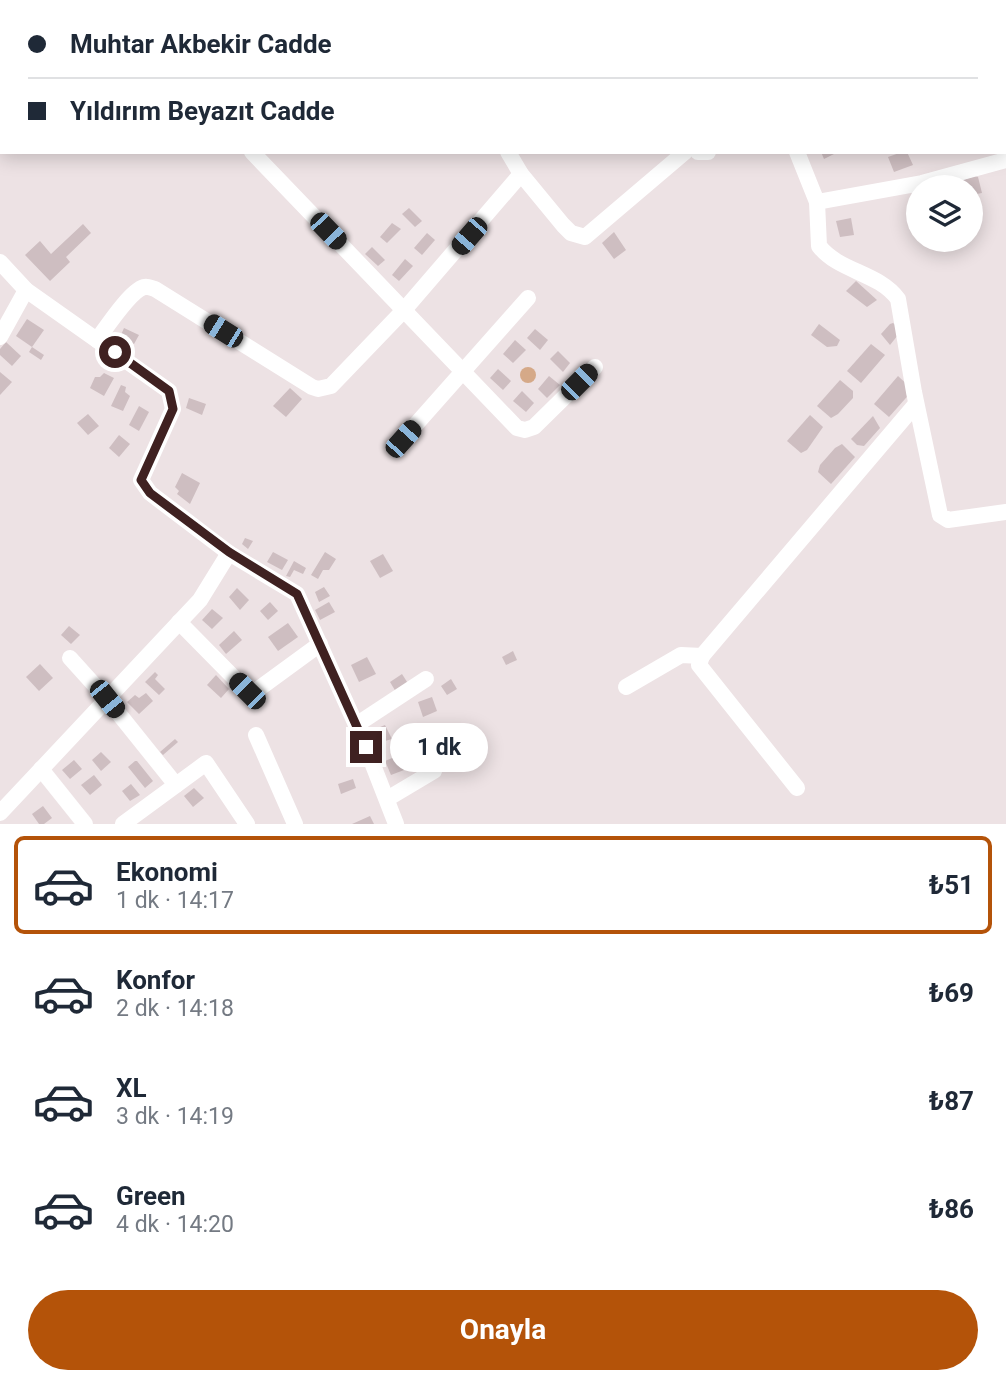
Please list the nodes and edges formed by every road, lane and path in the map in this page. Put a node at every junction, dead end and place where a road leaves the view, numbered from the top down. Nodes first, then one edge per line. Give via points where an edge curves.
1 (254, 154) edge
2 (509, 154) edge
3 (683, 154) edge
4 (798, 154) edge
5 (1006, 160) edge
6 (521, 174) junction
7 (817, 202) junction
8 (0, 262) edge
9 (26, 290) junction
10 (528, 298) dead end
11 (404, 310) junction
12 (0, 337) edge
13 (97, 340) junction
14 (594, 367) dead end
15 (464, 371) junction
16 (916, 404) junction
17 (403, 439) dead end
18 (1006, 512) edge
19 (229, 552) junction
20 (179, 622) junction
21 (320, 644) junction
22 (702, 656) junction
23 (70, 658) dead end
24 (426, 680) dead end
25 (626, 687) dead end
26 (107, 699) junction
27 (356, 725) junction
28 (256, 735) dead end
29 (41, 769) junction
30 (434, 771) dead end
31 (176, 785) junction
32 (797, 788) dead end
33 (387, 799) junction
34 (0, 813) edge
35 (290, 823) edge
36 (85, 824) edge
37 (124, 824) edge
38 (247, 824) edge
39 (396, 824) edge

1 - 11 street
2 - 6 street
3 - 6 street via 585,237 571,233
4 - 7 street
5 - 7 street
6 - 11 street
7 - 16 street via 817,240 823,251 875,279 898,299
8 - 9 street
9 - 12 street
9 - 13 street
10 - 15 street
11 - 13 street via 324,388 312,387 149,287 137,291
11 - 15 street
13 - 19 street via 169,391 173,409 141,480 150,493
14 - 15 street via 534,427 525,430 517,428
15 - 17 street
16 - 18 street via 940,515 948,520
16 - 22 street
19 - 20 street via 200,600
19 - 21 street via 297,594
20 - 21 street via 253,693
20 - 26 street
21 - 27 street
22 - 25 street via 681,656
22 - 32 street via 699,665
23 - 26 street
24 - 27 street
26 - 29 street
26 - 31 street
27 - 33 street
28 - 35 street
29 - 34 street
29 - 36 street
30 - 33 street
31 - 37 street
31 - 38 street via 206,763
33 - 39 street

